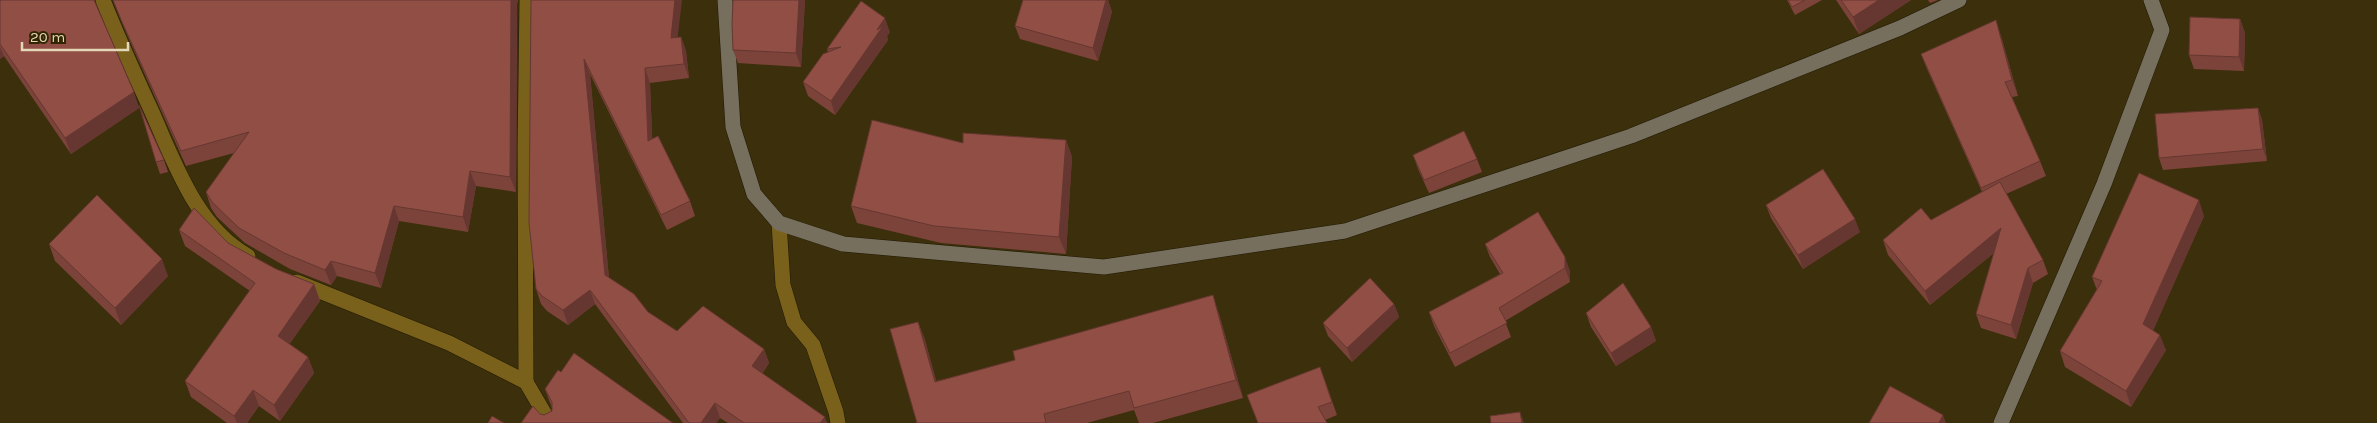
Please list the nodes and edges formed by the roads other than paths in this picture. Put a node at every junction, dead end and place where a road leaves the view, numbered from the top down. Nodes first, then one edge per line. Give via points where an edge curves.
1 (104, 0) edge
2 (527, 0) edge
3 (725, 0) edge
4 (1960, 0) edge
5 (2151, 0) edge
6 (779, 223) junction
7 (262, 264) edge
8 (286, 277) edge
9 (526, 382) junction
10 (550, 423) edge
11 (838, 423) edge
12 (2001, 423) edge

1 - 7 street via 181,177 210,223 239,251
2 - 9 street via 524,149
3 - 6 street via 733,127 754,194
4 - 6 street via 1900,28 1630,136 1345,231 1104,267 843,244
5 - 12 street via 2162,30 2104,184
6 - 11 street via 783,285 794,322 813,345
8 - 9 street via 449,343
9 - 10 street

